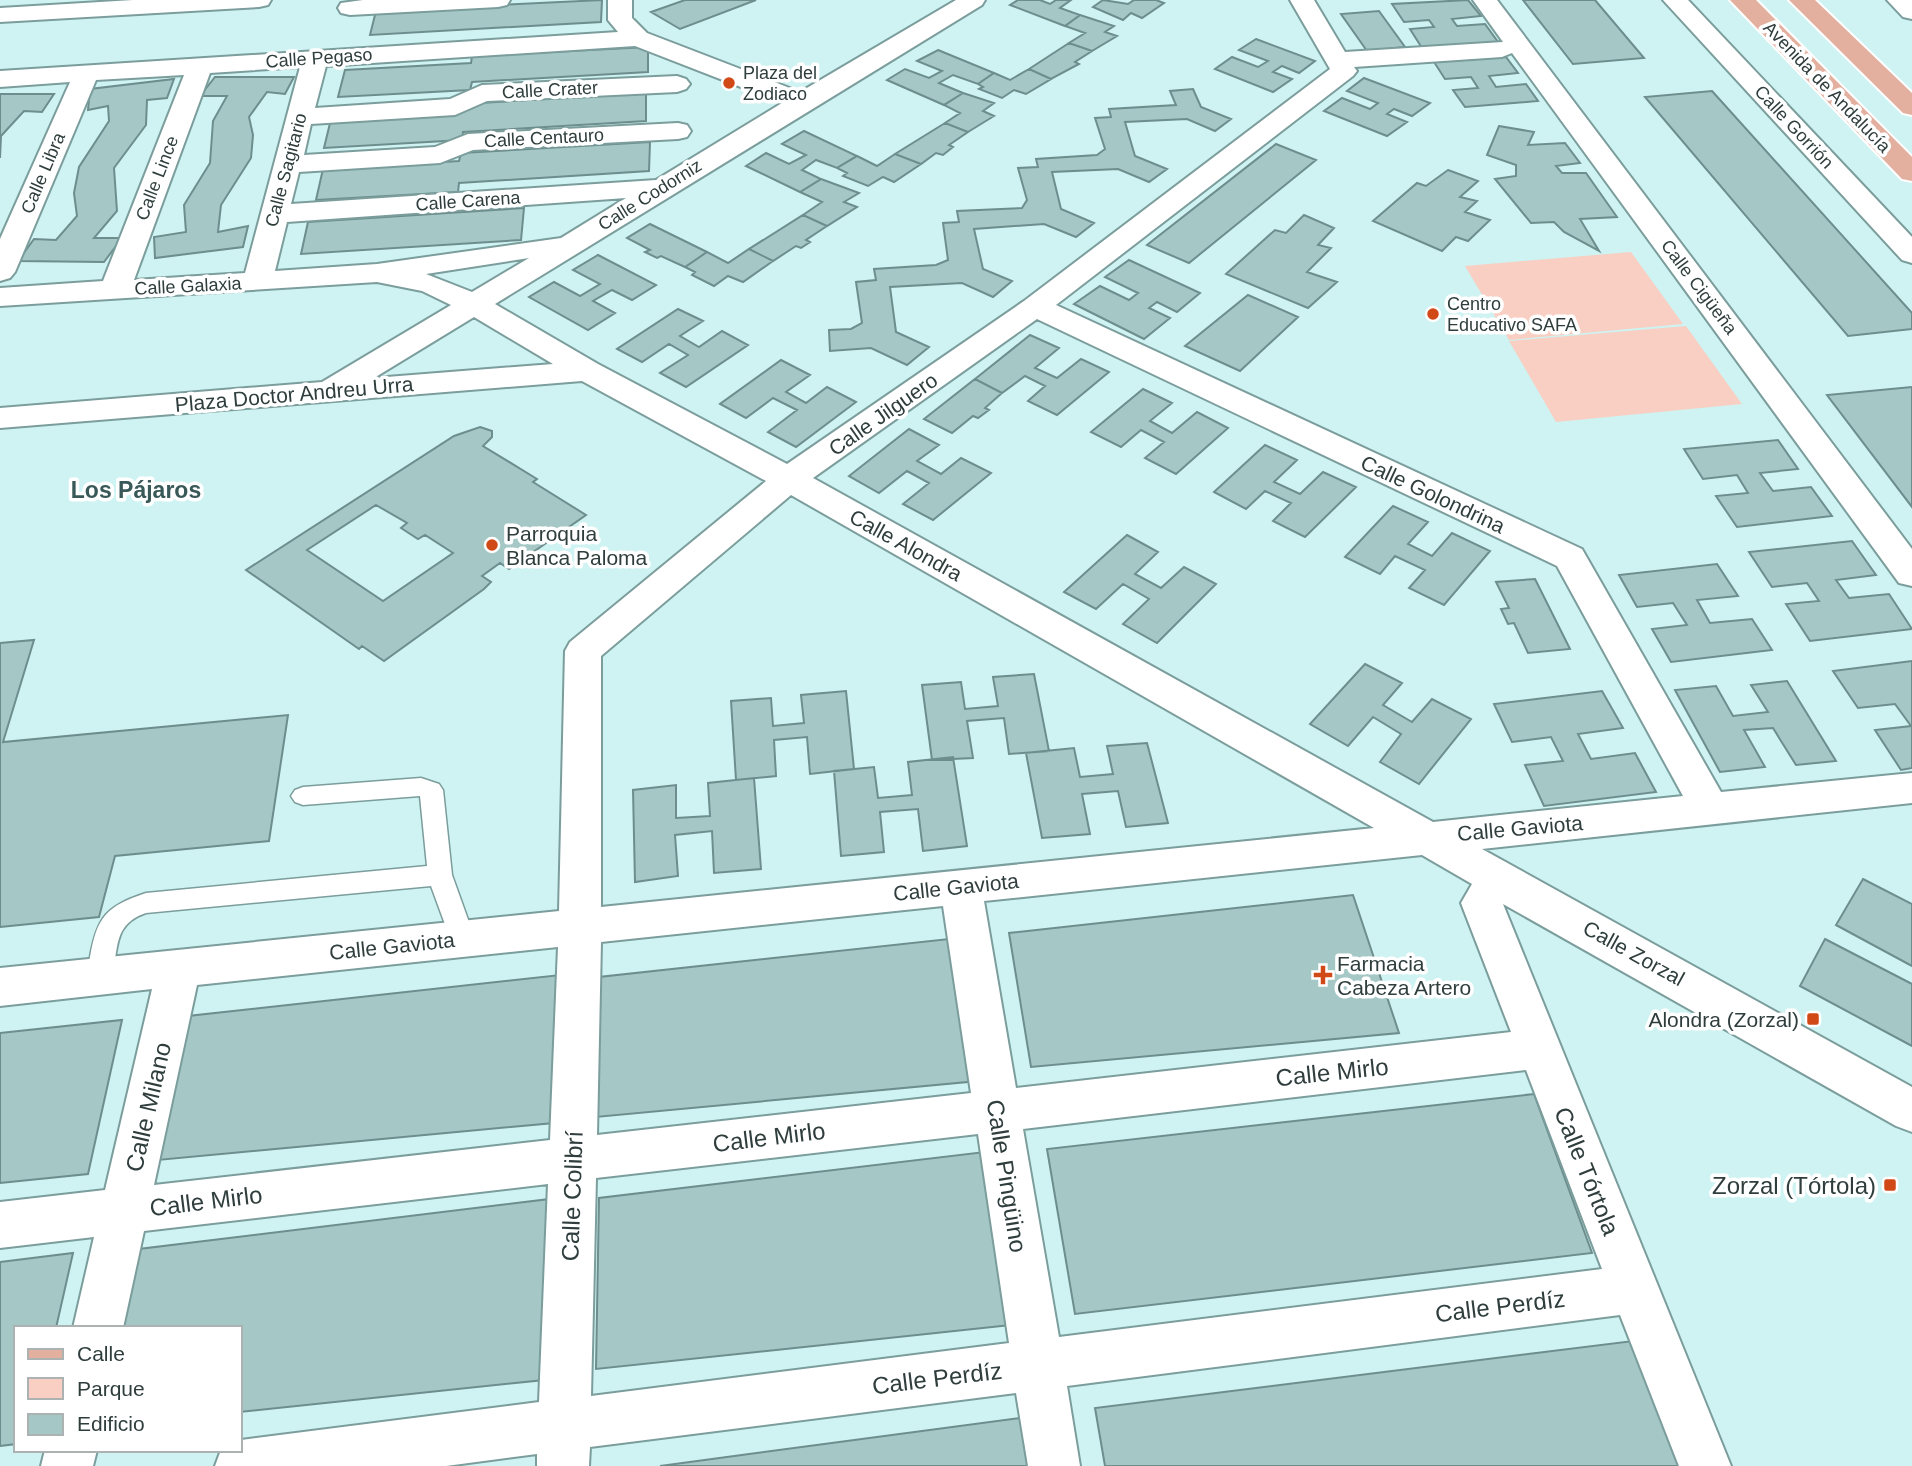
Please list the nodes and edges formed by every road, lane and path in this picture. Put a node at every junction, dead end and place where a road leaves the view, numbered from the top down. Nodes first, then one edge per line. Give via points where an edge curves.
1 (259, 0) edge
2 (498, 0) edge
3 (972, 0) edge
4 (1302, 0) edge
5 (1485, 0) edge
6 (1675, 0) edge
7 (1742, 0) edge
8 (1801, 0) edge
9 (1899, 0) edge
10 (627, 1) edge
11 (181, 2) edge
12 (351, 4) edge
13 (91, 5) edge
14 (4, 10) edge
15 (1912, 12) edge
16 (638, 38) junction
17 (1502, 49) dead end
18 (676, 52) junction
19 (327, 58) junction
20 (1338, 60) junction
21 (200, 66) junction
22 (86, 74) junction
23 (0, 79) edge
24 (677, 84) junction
25 (800, 101) junction
26 (1912, 107) edge
27 (300, 117) junction
28 (678, 131) junction
29 (288, 164) junction
30 (1912, 173) edge
31 (671, 182) junction
32 (275, 214) junction
33 (578, 240) junction
34 (1912, 254) edge
35 (0, 272) edge
36 (377, 273) junction
37 (257, 282) junction
38 (114, 290) junction
39 (0, 298) edge
40 (475, 304) junction
41 (1035, 307) junction
42 (587, 371) junction
43 (330, 391) junction
44 (0, 418) edge
45 (789, 480) junction
46 (1912, 574) edge
47 (1912, 788) edge
48 (303, 796) dead end
49 (1711, 810) junction
50 (1428, 837) junction
51 (439, 875) junction
52 (1498, 877) junction
53 (961, 886) junction
54 (580, 926) junction
55 (462, 939) junction
56 (178, 968) junction
57 (99, 976) junction
58 (0, 987) edge
59 (1538, 1049) junction
60 (997, 1110) junction
61 (1912, 1111) edge
62 (573, 1159) junction
63 (125, 1210) junction
64 (0, 1225) edge
65 (1634, 1289) junction
66 (99, 1326) edge
67 (1038, 1365) junction
68 (564, 1445) edge
69 (241, 1466) edge
70 (1054, 1466) edge
71 (1705, 1466) edge

1 - 11 street
2 - 12 street
3 - 25 street, Calle Codorniz
4 - 20 street
5 - 46 street, Calle Cigüeña
6 - 34 street, Calle Gorrión
7 - 30 main road, Avenida de Andalucía
8 - 26 main road, Avenida de Andalucía
9 - 15 street
10 - 16 street via 620,20
11 - 13 street
12 - 19 street, Calle Sagitario
13 - 14 street
16 - 18 street
16 - 19 street, Calle Pegaso
17 - 20 street
18 - 24 street
18 - 25 street
19 - 21 street, Calle Pegaso
19 - 27 street, Calle Sagitario
20 - 41 street, Calle Jilguero via 1345,71
21 - 22 street, Calle Pegaso
21 - 38 street, Calle Lince
22 - 23 street, Calle Pegaso
22 - 35 street, Calle Libra
24 - 27 street, Calle Crater via 482,93 456,107
24 - 28 street
25 - 31 street, Calle Codorniz
27 - 29 street, Calle Sagitario
28 - 29 street, Calle Centauro via 468,142 440,155
28 - 31 street
29 - 32 street, Calle Sagitario
31 - 32 street, Calle Carena
31 - 33 street, Calle Codorniz
32 - 37 street, Calle Sagitario
33 - 36 street
33 - 40 street, Calle Codorniz
36 - 37 street, Calle Galaxia
36 - 40 street, Calle Alondra via 431,284
37 - 38 street, Calle Galaxia
38 - 39 street, Calle Galaxia
40 - 42 street, Calle Alondra
40 - 43 street, Calle Codorniz
41 - 45 street, Calle Jilguero
41 - 49 street, Calle Golondrina via 1570,558
42 - 43 street, Plaza Doctor Andreu Urra
42 - 45 street, Calle Alondra
43 - 44 street, Plaza Doctor Andreu Urra
45 - 50 street, Calle Alondra
45 - 54 street, Calle Jilguero via 583,651
47 - 49 street, Calle Gaviota
48 - 51 lane via 421,786 431,790
49 - 50 street, Calle Gaviota
50 - 52 street, Calle Zorzal
50 - 53 street, Calle Gaviota
51 - 55 lane
51 - 57 lane via 146,903 124,909 111,921
52 - 59 street, Calle Tórtola via 1482,903
52 - 61 street, Calle Zorzal
53 - 54 street, Calle Gaviota
53 - 60 street, Calle Pingüino
54 - 55 street, Calle Gaviota
54 - 62 street, Calle Colibrí
55 - 56 street, Calle Gaviota
56 - 57 street, Calle Gaviota
56 - 63 street, Calle Milano
57 - 58 street, Calle Gaviota
59 - 60 street, Calle Mirlo
59 - 65 street, Calle Tórtola
60 - 62 street, Calle Mirlo
60 - 67 street, Calle Pingüino
62 - 63 street, Calle Mirlo
62 - 68 street, Calle Colibrí
63 - 64 street, Calle Mirlo
63 - 66 street, Calle Milano
65 - 67 street, Calle Perdíz
65 - 71 street, Calle Tórtola
67 - 68 street, Calle Perdíz
67 - 70 street, Calle Pingüino
68 - 69 street, Calle Perdíz

